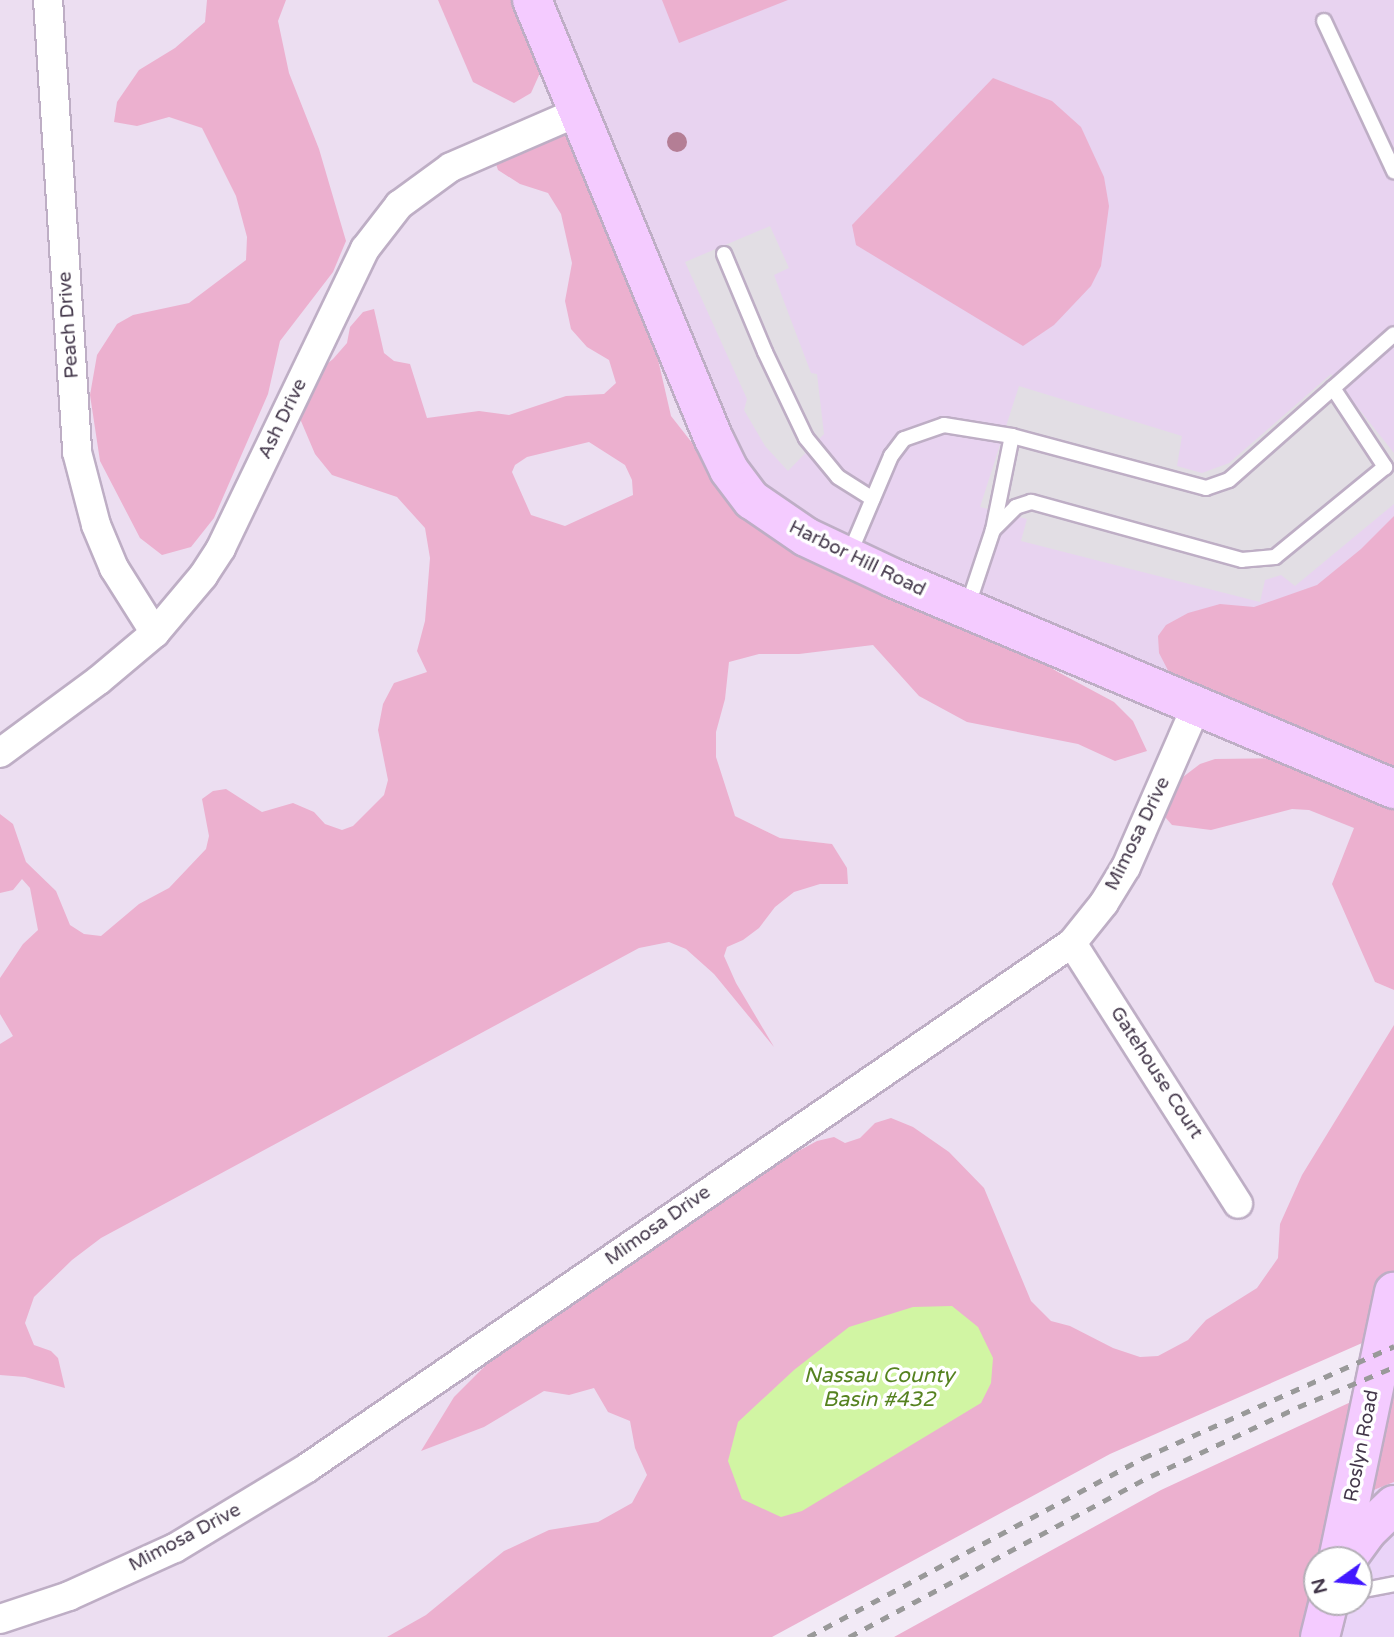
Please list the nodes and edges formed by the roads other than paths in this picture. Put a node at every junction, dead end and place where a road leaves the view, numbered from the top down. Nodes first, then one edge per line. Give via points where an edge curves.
1 (48, 0) edge
2 (532, 0) edge
3 (1324, 21) dead end
4 (578, 112) junction
5 (1394, 171) edge
6 (724, 254) dead end
7 (1394, 334) edge
8 (1332, 388) junction
9 (1012, 436) junction
10 (873, 499) junction
11 (993, 530) junction
12 (848, 557) junction
13 (967, 609) junction
14 (155, 633) junction
15 (1196, 707) junction
16 (0, 753) edge
17 (1394, 789) edge
18 (1072, 943) junction
19 (1238, 1204) dead end
20 (1394, 1292) edge
21 (1394, 1482) edge
22 (1351, 1499) junction
23 (1394, 1505) edge
24 (1341, 1546) edge
25 (1356, 1546) edge
26 (1394, 1584) edge
27 (1373, 1588) edge
28 (1326, 1616) edge
29 (0, 1619) edge
30 (1321, 1637) edge

1 - 14 street, Peach Drive via 77,452 96,525 114,568
2 - 4 street, Harbor Hill Road
3 - 5 lane
4 - 12 street, Harbor Hill Road via 729,470 752,500 776,519
4 - 14 street, Ash Drive via 451,167 399,205 380,227 365,249 221,548 183,603
6 - 10 lane via 806,438 838,477
7 - 8 lane
8 - 9 lane via 1229,480 1206,488
8 - 11 lane via 1385,467 1275,557 1242,561 1031,502 1016,507
9 - 10 lane via 944,425 914,433 891,456
9 - 11 lane
10 - 12 lane
11 - 13 lane
12 - 13 street, Harbor Hill Road
13 - 15 street, Harbor Hill Road
14 - 16 street, Ash Drive
15 - 17 street, Harbor Hill Road
15 - 18 street, Mimosa Drive via 1126,867
18 - 19 street, Gatehouse Court
18 - 29 street, Mimosa Drive via 307,1468 175,1548 69,1596
20 - 22 street, Roslyn Road
21 - 22 street
22 - 24 street, Roslyn Road
23 - 25 street
26 - 27 lane
28 - 30 street

